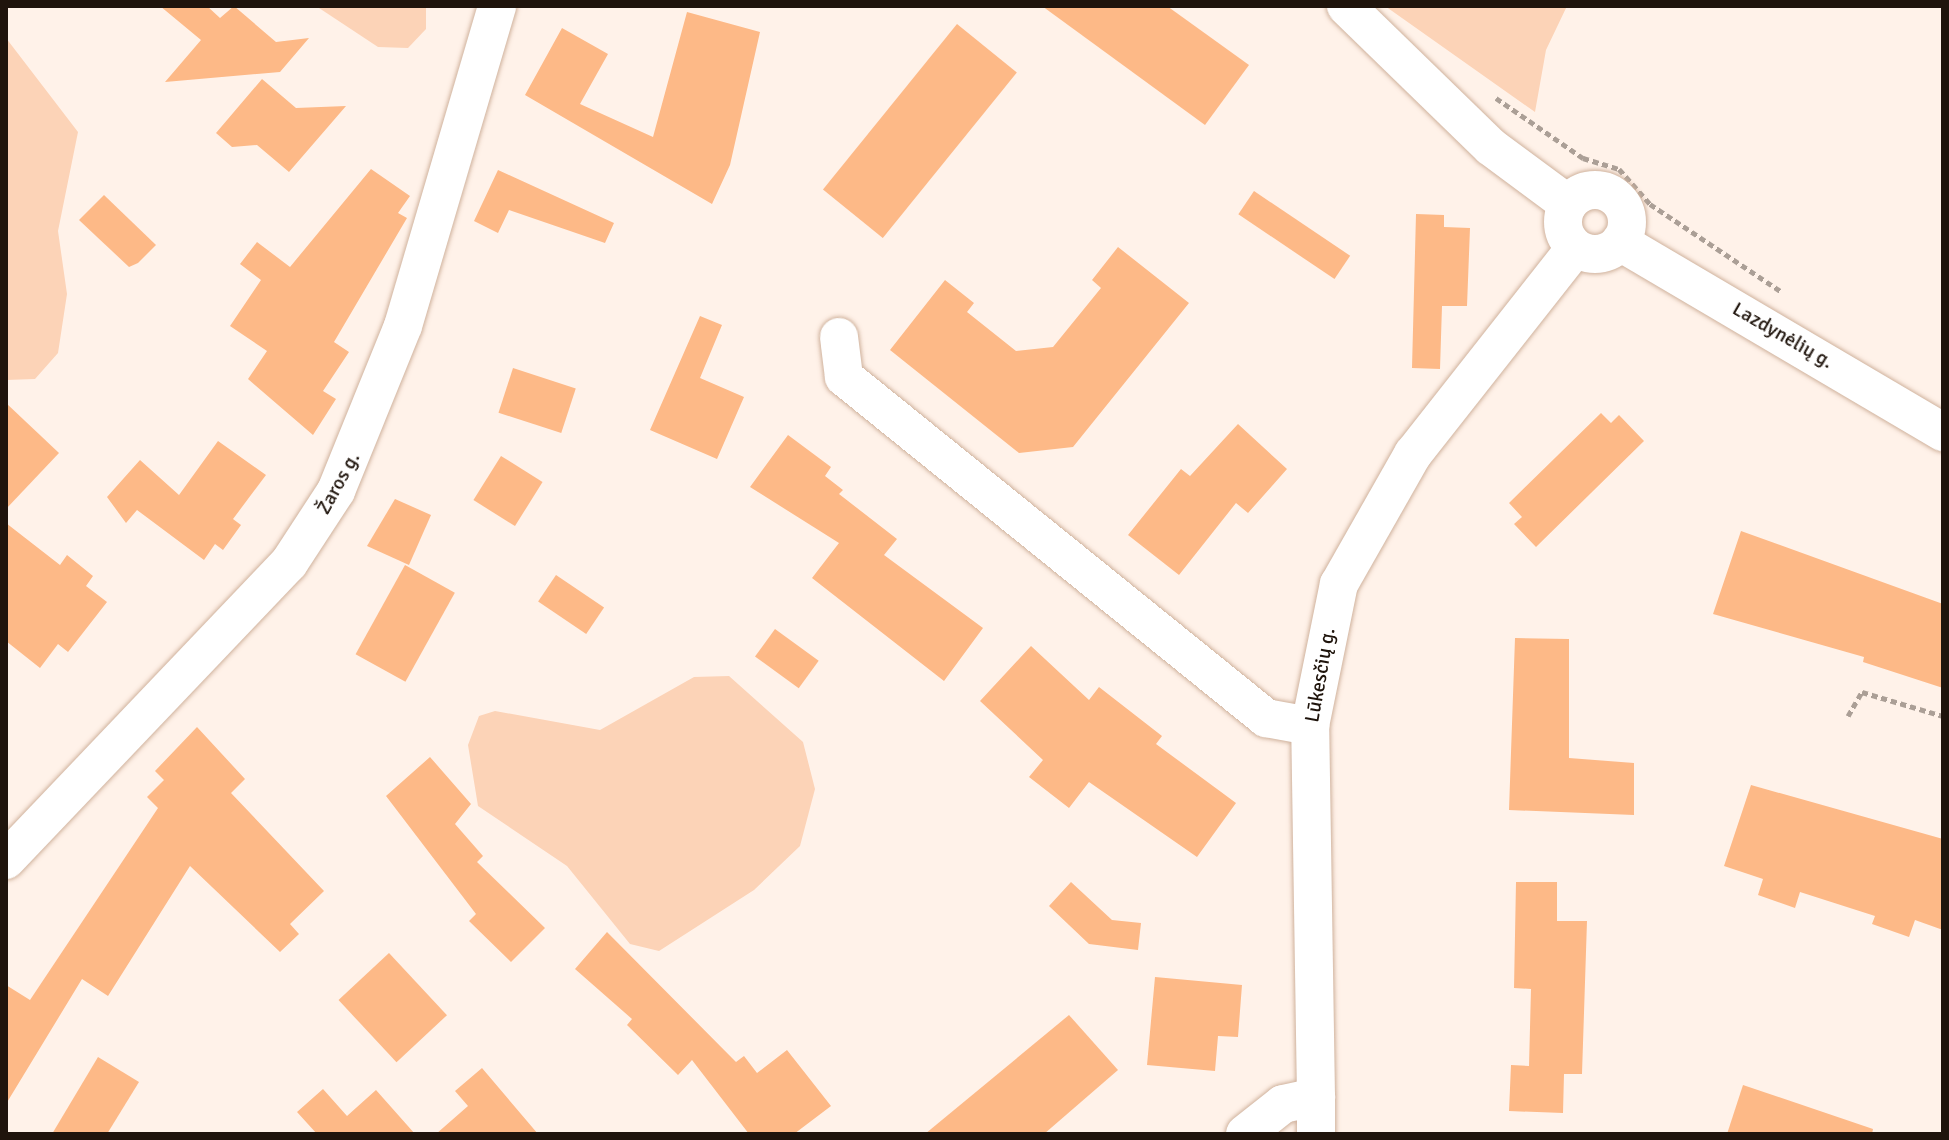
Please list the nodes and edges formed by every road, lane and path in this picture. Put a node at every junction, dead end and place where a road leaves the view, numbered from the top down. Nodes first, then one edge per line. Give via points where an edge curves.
1 (497, 6) edge
2 (1346, 6) edge
3 (1487, 92) dead end
4 (1568, 204) junction
5 (1620, 242) junction
6 (1575, 248) junction
7 (1787, 295) dead end
8 (839, 337) dead end
9 (1943, 432) edge
10 (1848, 716) dead end
11 (1943, 716) edge
12 (1310, 726) junction
13 (6, 860) edge
14 (1316, 1116) edge
15 (1245, 1134) edge

1 - 13 street, Žaros g. via 399,339 336,491 289,563
2 - 4 street via 1491,147
3 - 7 path via 1583,158 1619,169 1650,204
4 - 5 street via 1594,190 1608,193 1626,215
4 - 6 street via 1562,219
5 - 6 street via 1599,253
5 - 9 street, Lazdynėlių g.
6 - 12 street, Lūkesčių g. via 1413,454 1368,524 1339,584
8 - 12 street via 844,377 1266,718
10 - 11 path via 1862,692
12 - 14 street, Lūkesčių g.
14 - 15 street, Lūkesčių g. via 1283,1104

